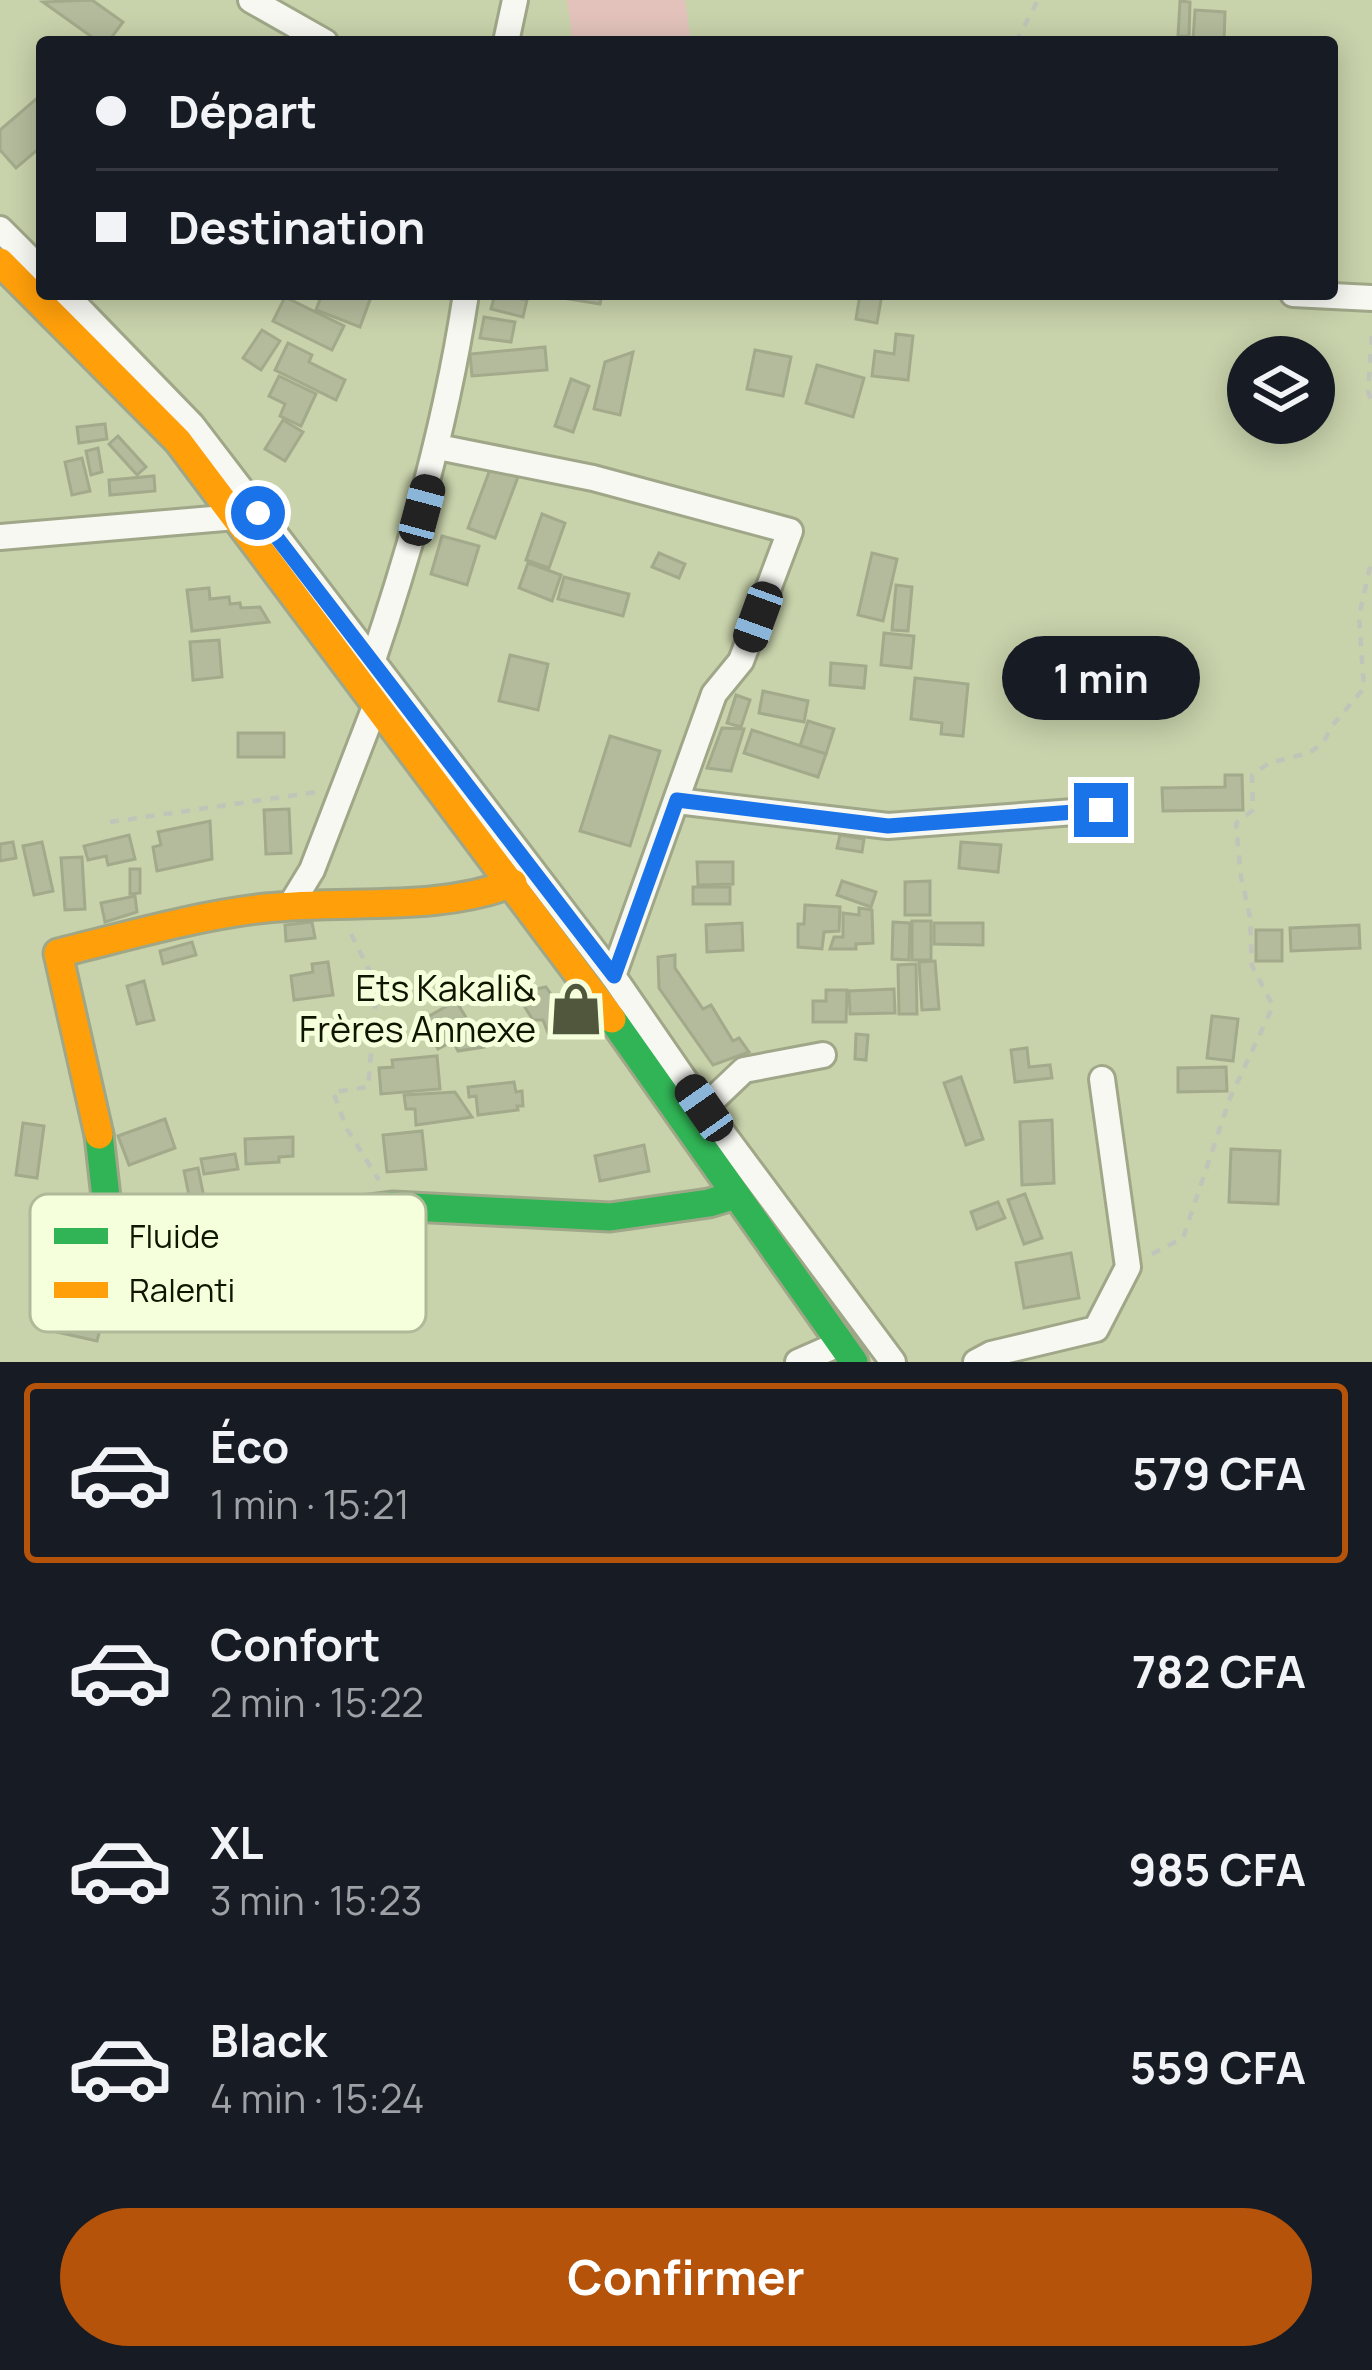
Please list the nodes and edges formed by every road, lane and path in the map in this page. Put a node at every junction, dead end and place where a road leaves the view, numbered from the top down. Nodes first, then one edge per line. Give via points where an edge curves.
1 (251, 0) edge
2 (515, 0) edge
3 (1038, 0) edge
4 (314, 36) edge
5 (507, 36) edge
6 (1019, 36) edge
7 (0, 229) edge
8 (0, 262) edge
9 (36, 265) edge
10 (1338, 296) edge
11 (36, 298) edge
12 (1372, 298) edge
13 (38, 300) edge
14 (71, 300) edge
15 (465, 300) edge
16 (1372, 336) edge
17 (1372, 404) edge
18 (439, 448) junction
19 (236, 517) junction
20 (0, 537) edge
21 (1372, 558) edge
22 (373, 660) junction
23 (1368, 688) edge
24 (376, 704) junction
25 (347, 788) junction
26 (677, 800) junction
27 (1101, 810) dead end
28 (110, 822) dead end
29 (512, 883) junction
30 (336, 905) junction
31 (290, 906) junction
32 (614, 976) junction
33 (823, 1055) dead end
34 (1102, 1079) dead end
35 (704, 1108) junction
36 (108, 1194) edge
37 (385, 1194) edge
38 (735, 1195) junction
39 (426, 1208) edge
40 (1128, 1267) junction
41 (846, 1353) edge
42 (798, 1362) edge
43 (893, 1362) edge
44 (976, 1362) edge

1 - 4 street
2 - 5 street
3 - 6 path
7 - 9 street
8 - 11 street
10 - 12 street
13 - 19 street via 178,441
14 - 22 street via 192,425
15 - 18 street
16 - 17 path
18 - 22 street
18 - 26 street via 593,478 790,531 741,661 714,694
19 - 20 street
19 - 24 street
21 - 23 path via 1359,616
22 - 32 street
23 - 40 path via 1323,743 1252,775 1253,810 1236,823 1238,855 1252,966 1273,1006 1230,1098 1183,1238
24 - 25 street
24 - 29 street
25 - 28 path
25 - 31 street
26 - 27 street via 888,826
26 - 32 street
29 - 30 street via 449,898
29 - 38 street
30 - 31 street
30 - 37 path via 377,986 368,1087 333,1092
31 - 36 street via 58,953
32 - 35 street
33 - 35 street via 744,1070
34 - 40 street
35 - 43 street
38 - 39 street via 610,1217
38 - 41 street
40 - 44 street via 1096,1329
41 - 42 street

